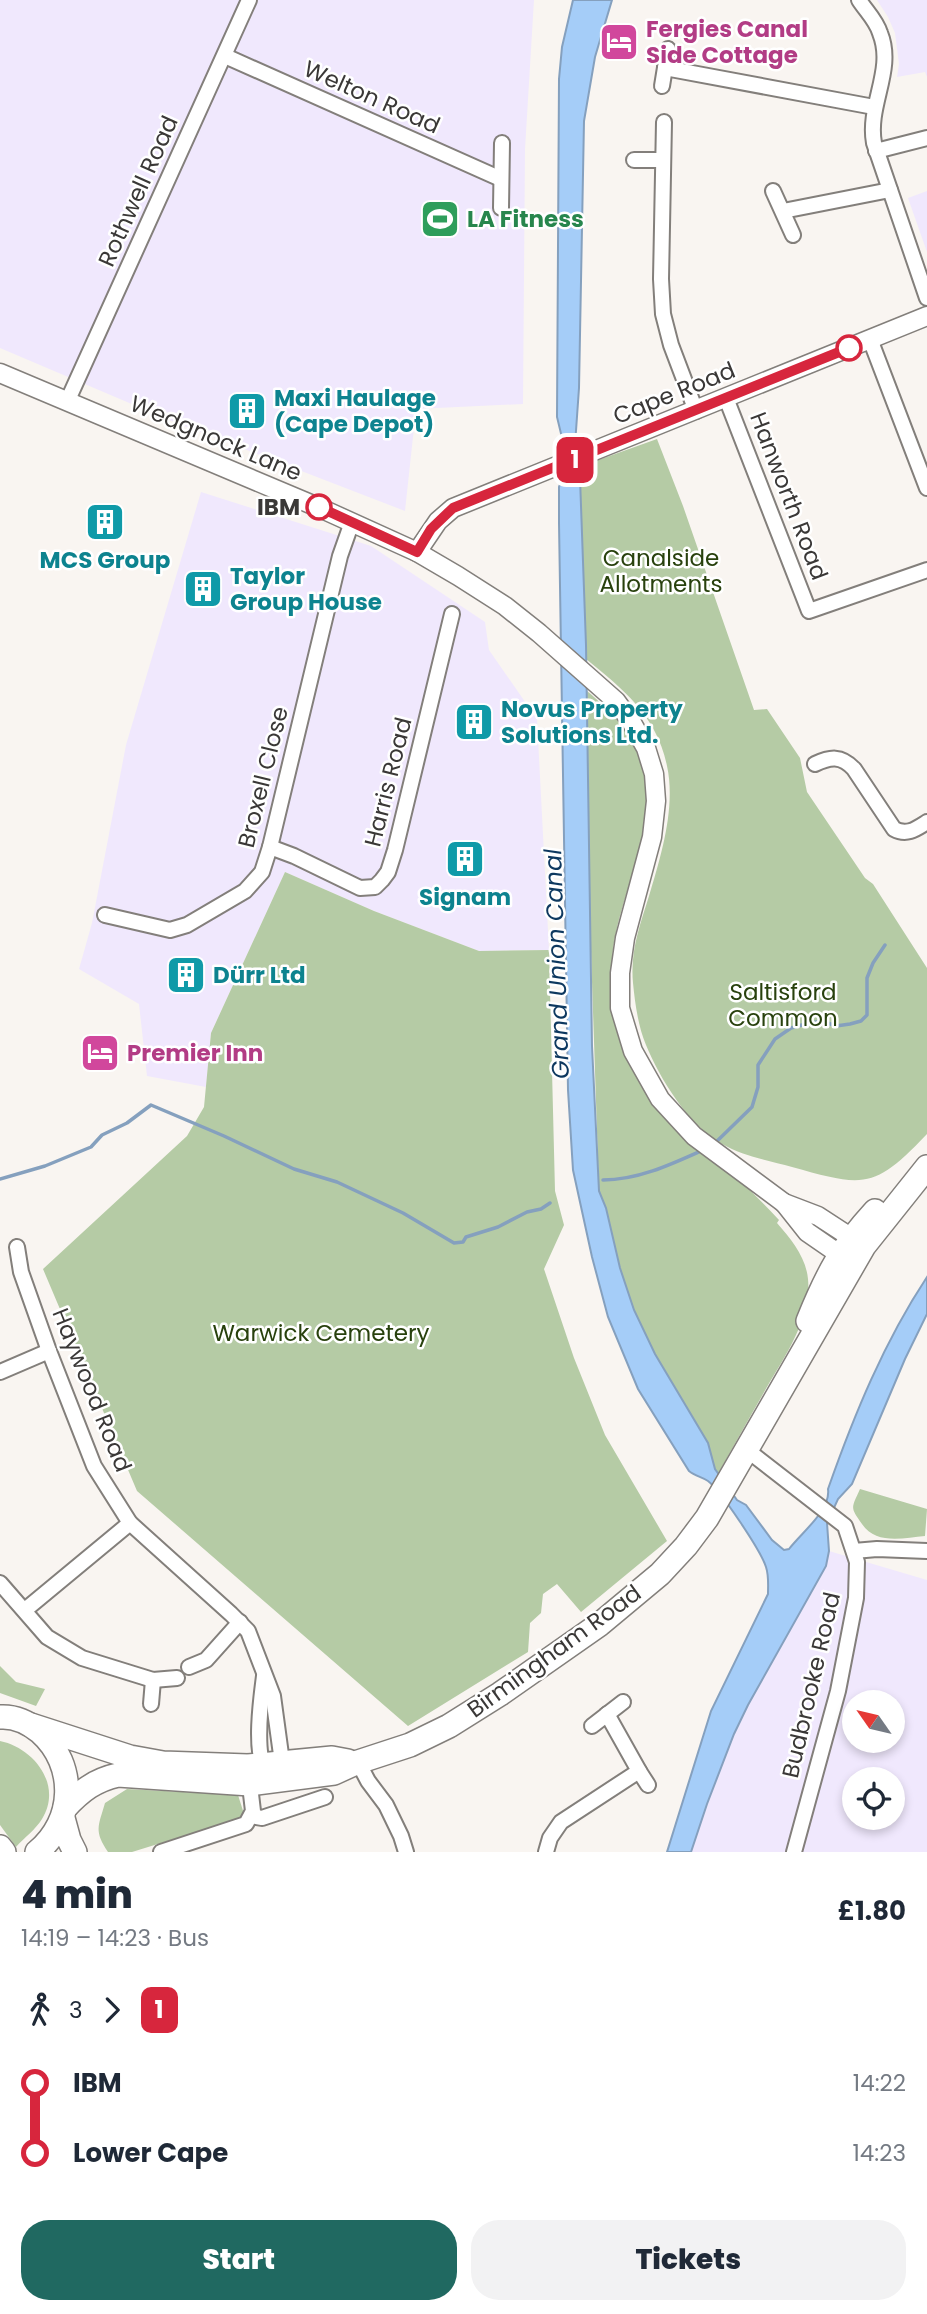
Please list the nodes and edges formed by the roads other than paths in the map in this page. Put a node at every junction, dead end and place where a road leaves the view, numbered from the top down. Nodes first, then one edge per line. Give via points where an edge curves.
1 (249, 0) edge
2 (859, 0) edge
3 (668, 49) dead end
4 (225, 56) junction
5 (665, 68) junction
6 (662, 86) dead end
7 (874, 107) junction
8 (664, 122) dead end
9 (927, 138) edge
10 (502, 143) dead end
11 (876, 151) junction
12 (634, 160) dead end
13 (663, 160) junction
14 (501, 179) junction
15 (890, 190) junction
16 (773, 191) dead end
17 (501, 208) dead end
18 (783, 211) junction
19 (793, 235) dead end
20 (927, 298) edge
21 (927, 316) edge
22 (870, 339) junction
23 (0, 373) edge
24 (726, 398) junction
25 (67, 402) junction
26 (696, 411) junction
27 (927, 488) edge
28 (352, 522) junction
29 (417, 552) junction
30 (927, 570) edge
31 (452, 614) dead end
32 (814, 764) dead end
33 (927, 822) edge
34 (270, 847) junction
35 (105, 915) dead end
36 (927, 1154) edge
37 (927, 1167) edge
38 (17, 1247) dead end
39 (852, 1251) junction
40 (49, 1351) junction
41 (0, 1372) edge
42 (747, 1450) junction
43 (130, 1523) junction
44 (855, 1551) junction
45 (927, 1551) edge
46 (0, 1583) edge
47 (25, 1610) junction
48 (240, 1622) junction
49 (189, 1667) dead end
50 (264, 1675) junction
51 (177, 1678) dead end
52 (153, 1680) junction
53 (623, 1702) dead end
54 (150, 1704) dead end
55 (607, 1714) junction
56 (2, 1716) edge
57 (31, 1725) junction
58 (592, 1726) dead end
59 (358, 1762) junction
60 (639, 1771) junction
61 (263, 1772) junction
62 (648, 1785) dead end
63 (321, 1794) dead end
64 (64, 1813) junction
65 (251, 1816) junction
66 (0, 1847) edge
67 (4, 1852) edge
68 (37, 1852) edge
69 (75, 1852) edge
70 (160, 1852) edge
71 (406, 1852) edge
72 (546, 1852) edge
73 (794, 1852) edge

1 - 4 street, Rothwell Road
2 - 7 street via 880,31 885,54
3 - 5 street
4 - 14 street, Welton Road
4 - 25 street, Rothwell Road
5 - 6 street
5 - 7 street
7 - 11 street
8 - 13 street
9 - 11 street
10 - 14 street
11 - 15 street
12 - 13 street
13 - 26 street via 663,314
14 - 17 street
15 - 18 street
15 - 20 street
16 - 18 street
18 - 19 street
21 - 22 street, Cape Road
22 - 24 street, Cape Road
22 - 27 street
23 - 25 street, Wedgnock Lane
24 - 26 street, Cape Road
24 - 30 street, Hanworth Road via 809,611
25 - 28 street, Wedgnock Lane
26 - 29 street, Cape Road via 453,508 431,529
28 - 29 street, Wedgnock Lane
28 - 34 street, Broxell Close via 334,578
29 - 39 street, Wedgnock Lane via 480,589 539,633 624,711 651,763 656,810 621,957 621,1008 633,1051 651,1086 680,1124 784,1203 807,1232
31 - 34 street, Harris Road via 395,850 382,880 375,887 359,888
32 - 33 street via 833,758 846,761 894,829 908,832
34 - 35 street, Broxell Close via 262,872 245,891 187,925 170,930
36 - 39 main road, Birmingham Road
37 - 39 main road, Birmingham Road
38 - 40 street, Haywood Road via 21,1272
39 - 42 main road, Birmingham Road via 825,1279 781,1389
40 - 41 street
40 - 43 street, Haywood Road via 94,1466
42 - 44 street, Budbrooke Road via 838,1519
42 - 59 main road, Birmingham Road via 711,1512 672,1561 599,1625 438,1732
43 - 47 street
43 - 48 street, Haywood Road
44 - 45 street
44 - 73 street, Budbrooke Road via 856,1598 837,1694
46 - 47 street
47 - 52 street via 56,1645
48 - 49 street via 206,1660
48 - 50 street, Haywood Road via 252,1640
50 - 61 street, Haywood Road
50 - 61 street, Haywood Road via 273,1696
51 - 52 street
52 - 54 street
53 - 55 street
55 - 58 street
55 - 60 street
56 - 57 main road, Birmingham Road
57 - 61 main road, Birmingham Road via 130,1757
57 - 64 main road via 51,1742 62,1762
59 - 61 main road, Birmingham Road via 334,1773
59 - 71 street via 386,1805
60 - 62 street
60 - 72 street via 561,1822
61 - 64 main road, Birmingham Road via 118,1775 88,1786
61 - 65 street
63 - 65 street via 262,1818
64 - 68 main road, Birmingham Road
64 - 69 main road
65 - 70 street via 242,1826
66 - 67 main road

